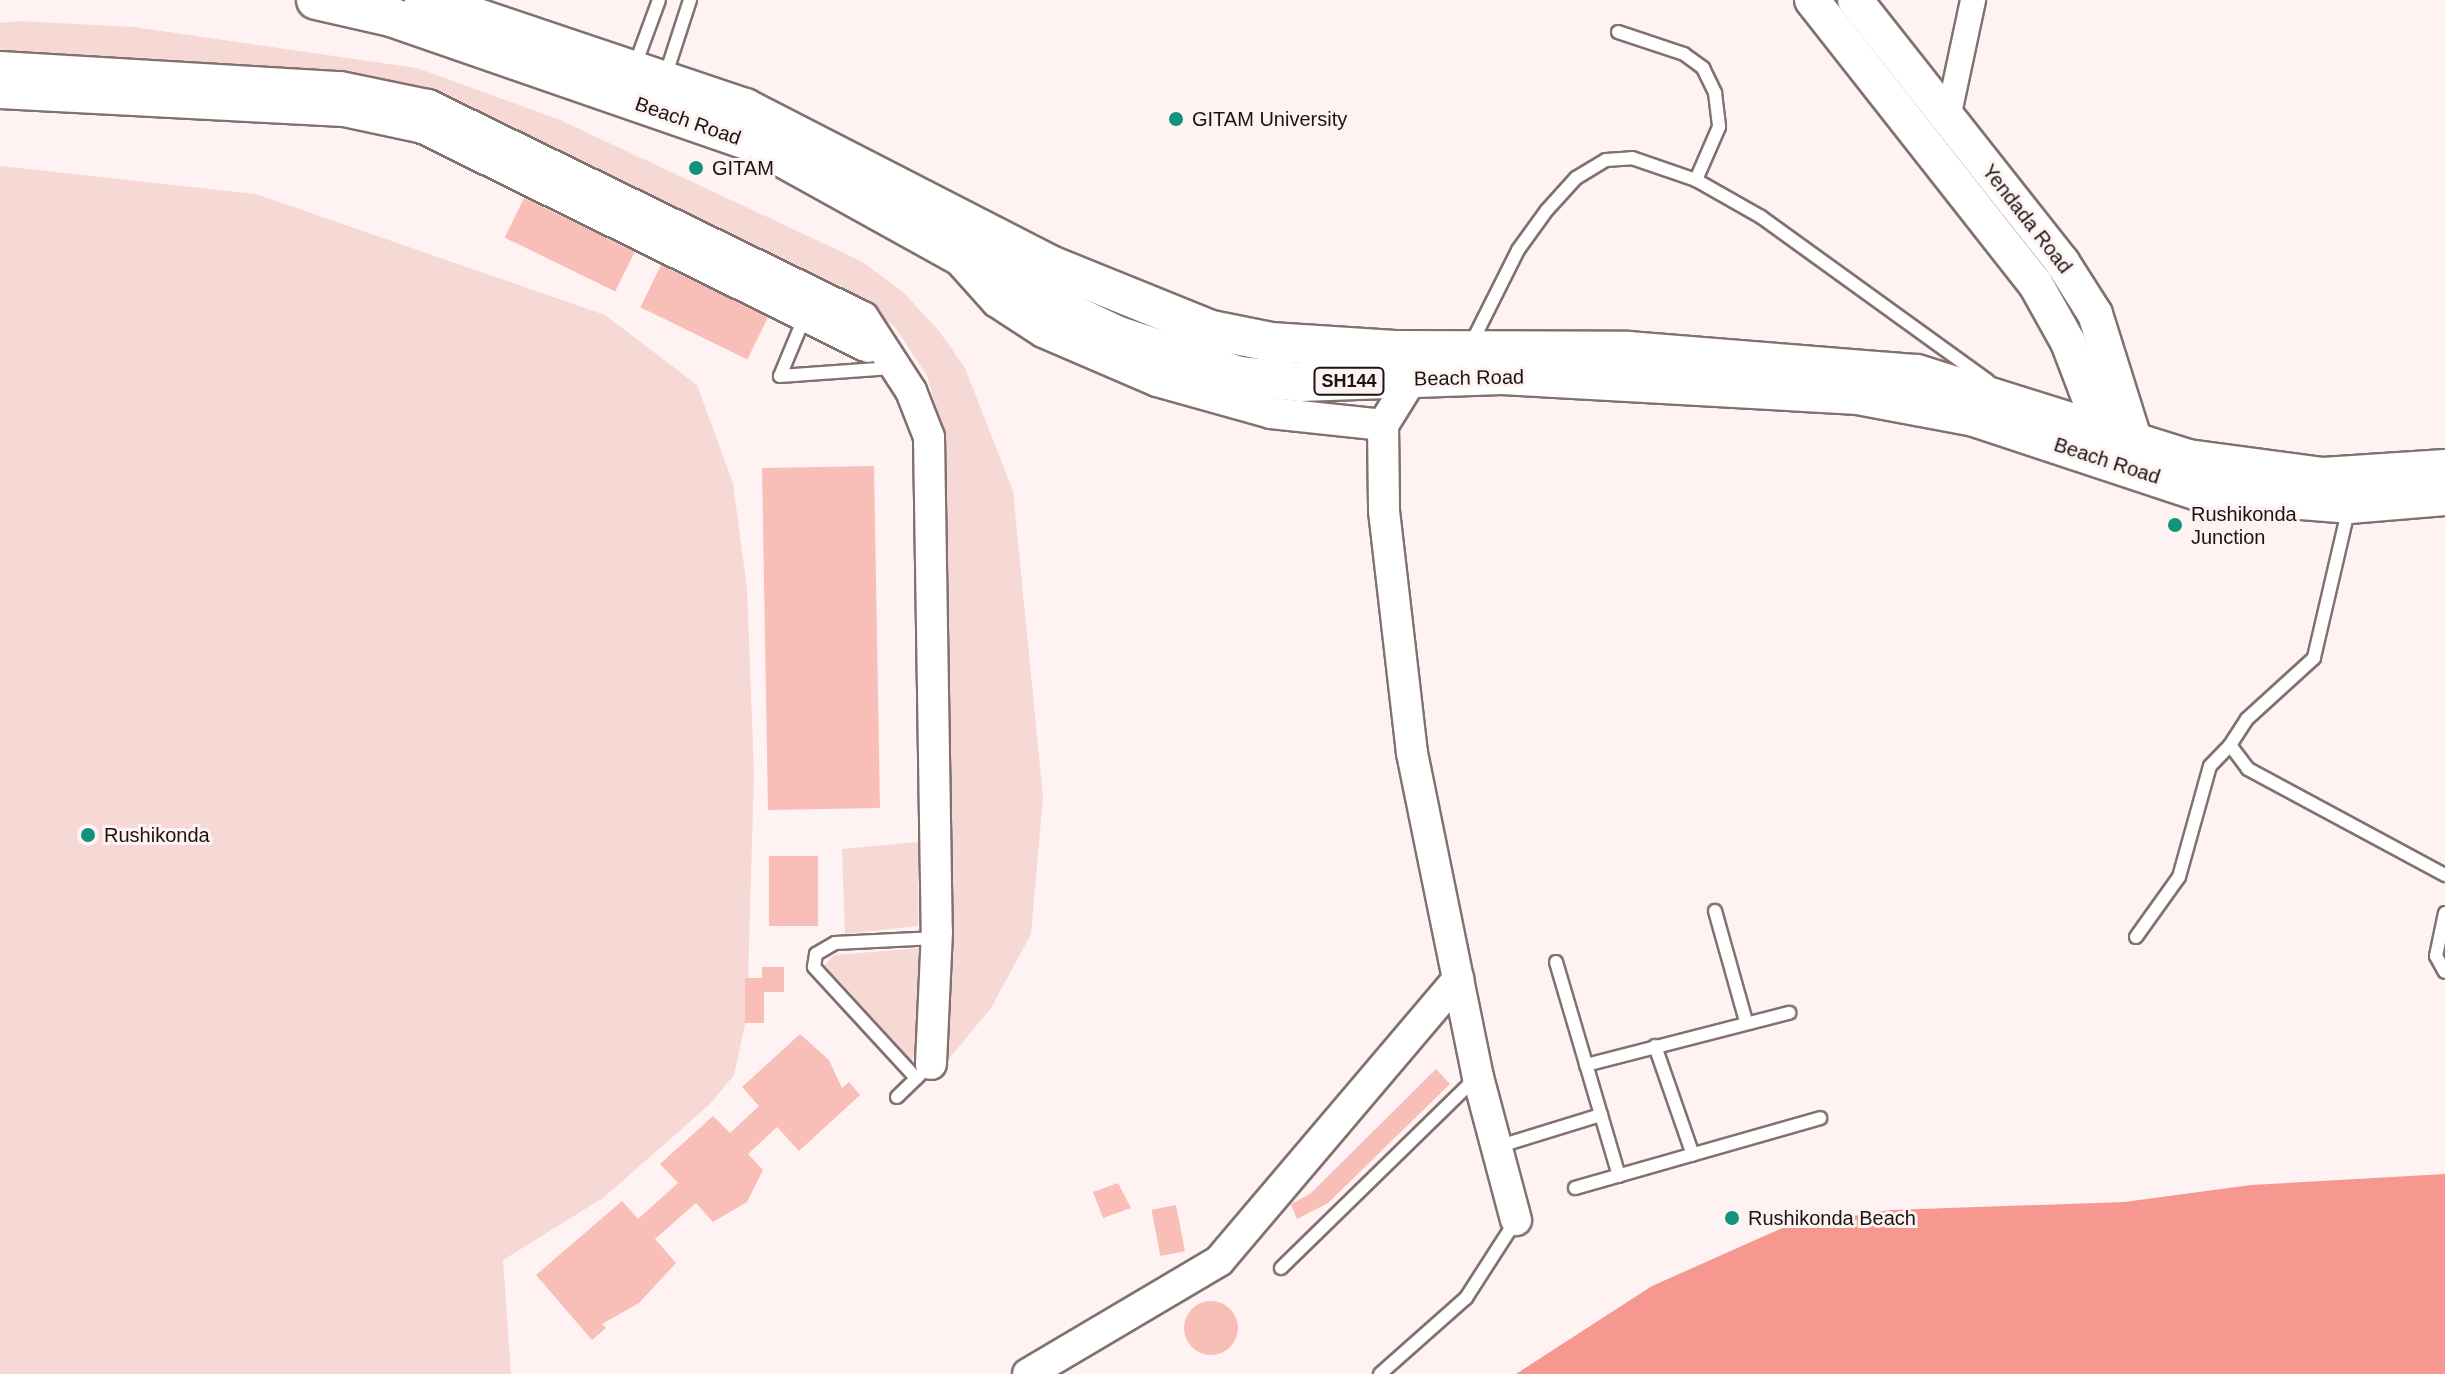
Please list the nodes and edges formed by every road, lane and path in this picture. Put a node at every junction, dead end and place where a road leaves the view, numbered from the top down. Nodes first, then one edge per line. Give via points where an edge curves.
1 (316, 0) edge
2 (424, 0) edge
3 (659, 0) edge
4 (690, 0) edge
5 (1812, 0) edge
6 (1855, 0) edge
7 (1973, 0) edge
8 (1618, 32) dead end
9 (0, 67) edge
10 (648, 76) junction
11 (0, 93) edge
12 (1948, 118) junction
13 (1696, 180) junction
14 (953, 253) junction
15 (806, 313) junction
16 (1469, 361) junction
17 (895, 367) junction
18 (1411, 380) junction
19 (2017, 401) junction
20 (1383, 425) junction
21 (2118, 450) junction
22 (2445, 469) edge
23 (2445, 496) edge
24 (2349, 504) junction
25 (2230, 745) junction
26 (2445, 875) edge
27 (1715, 911) dead end
28 (2445, 913) edge
29 (2136, 937) dead end
30 (936, 938) junction
31 (1556, 962) dead end
32 (2445, 972) edge
33 (1458, 979) junction
34 (1789, 1013) dead end
35 (1746, 1021) junction
36 (1655, 1046) junction
37 (1586, 1065) junction
38 (924, 1071) junction
39 (1478, 1077) junction
40 (897, 1097) dead end
41 (1601, 1115) junction
42 (1820, 1118) dead end
43 (1500, 1146) junction
44 (1693, 1155) junction
45 (1619, 1176) junction
46 (1575, 1188) dead end
47 (1516, 1220) joint
48 (1281, 1268) dead end
49 (1028, 1374) edge
50 (1380, 1374) edge

1 - 14 main road, Beach Road / SH144 via 391,17 760,145
2 - 10 main road, SH144
3 - 10 lane
4 - 10 lane
5 - 21 main road, Yendada Road via 2035,283
6 - 12 main road, Yendada Road
7 - 12 street
8 - 13 lane via 1684,54 1703,68 1715,93 1719,127
9 - 17 street via 340,87 428,105 863,317
10 - 16 main road, SH144 via 745,108 1053,266 1211,330 1271,342
11 - 15 street via 344,111 423,128
12 - 21 main road, Yendada Road via 2062,262 2095,314
13 - 16 lane via 1632,158 1606,160 1576,178 1518,250
13 - 19 lane via 1795,240
14 - 18 main road, Beach Road / SH144 via 1116,335 1239,376 1300,382
14 - 20 street via 997,302 1043,332 1157,381 1271,413
15 - 17 street via 851,334
15 - 17 lane via 780,376
16 - 18 main road, Beach Road / SH144
16 - 19 main road, SH144 via 1810,364 1917,374
16 - 21 main road, Beach Road / SH144 via 1872,397
17 - 30 street via 929,437
18 - 20 street
19 - 21 main road, SH144
20 - 33 street via 1384,511 1412,753
21 - 22 main road, SH144 via 2280,473 2374,477
21 - 24 main road, Beach Road / SH144 via 2201,492
23 - 24 main road, Beach Road / SH144
24 - 25 lane via 2314,658 2247,719
25 - 26 lane via 2248,769
25 - 29 lane via 2210,766 2179,877
27 - 35 lane
28 - 32 lane via 2436,956
30 - 38 street
30 - 38 lane via 835,943 816,954 814,967
31 - 37 lane
33 - 39 street
33 - 49 street via 1219,1261
34 - 35 lane
35 - 36 lane
36 - 37 lane
36 - 44 lane
37 - 41 lane
38 - 40 lane
39 - 43 street
39 - 48 lane
41 - 43 lane
41 - 45 lane
42 - 44 lane
43 - 47 street
44 - 45 lane
45 - 46 lane
47 - 50 lane via 1466,1298

